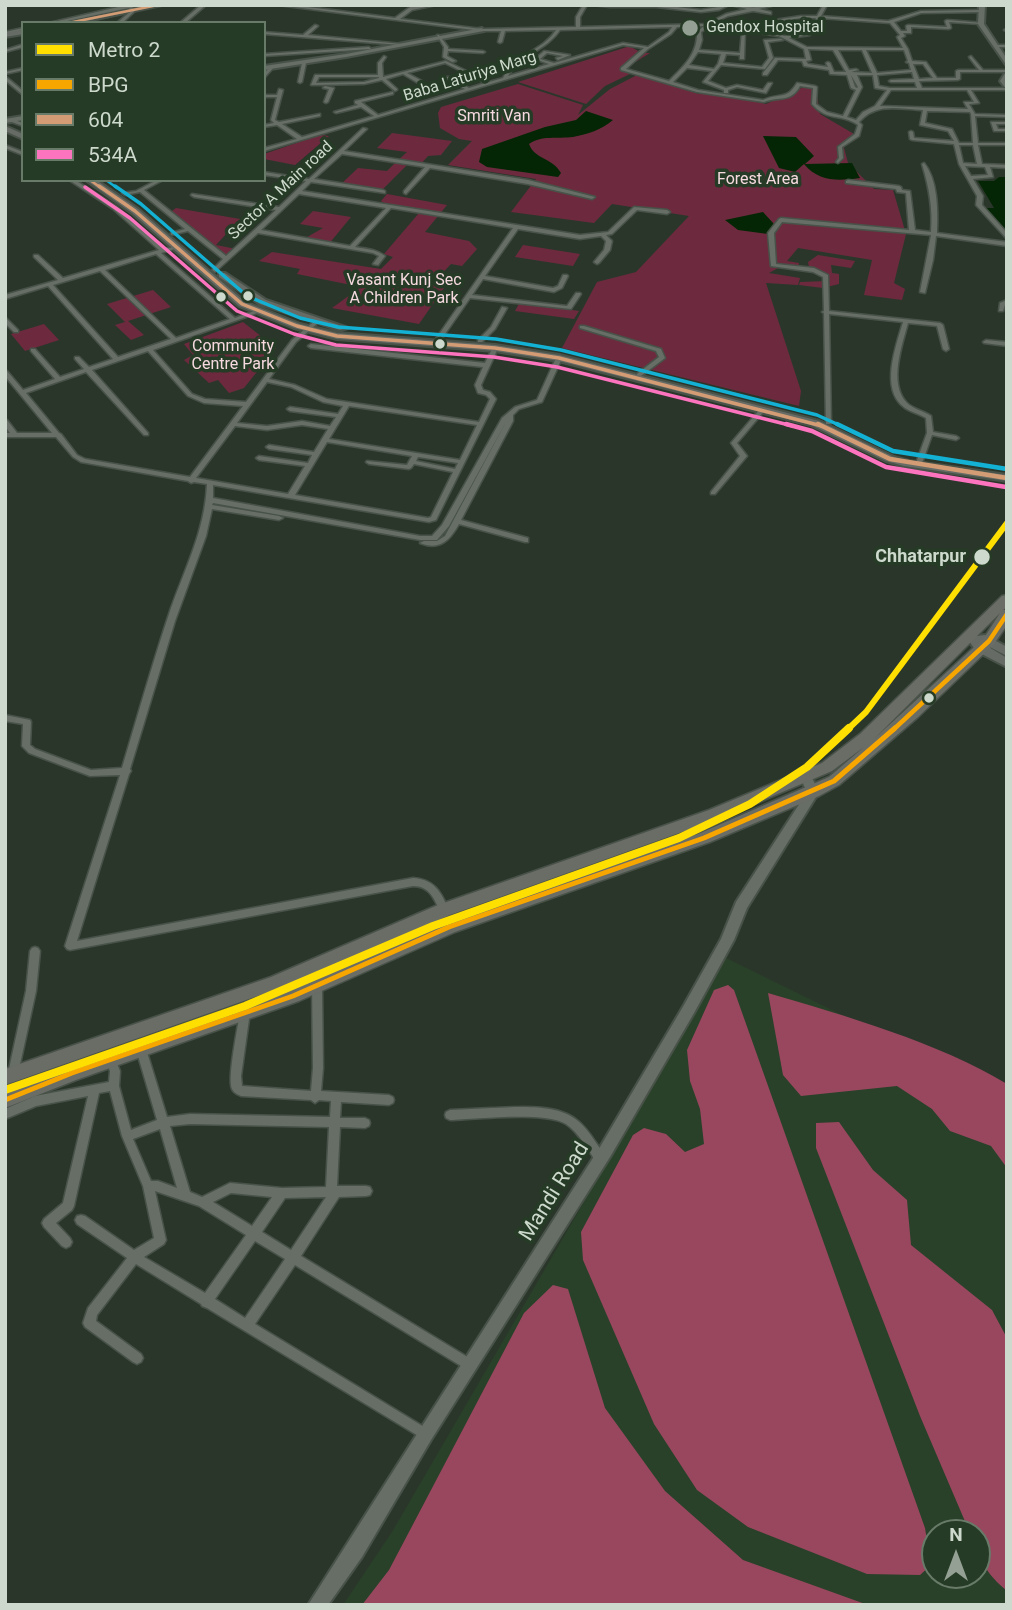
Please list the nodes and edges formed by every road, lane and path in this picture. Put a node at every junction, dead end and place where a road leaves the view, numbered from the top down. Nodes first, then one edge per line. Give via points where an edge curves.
1 (147, 5) edge
2 (159, 5) edge
3 (204, 5) edge
4 (280, 5) edge
5 (434, 5) edge
6 (585, 5) edge
7 (594, 5) edge
8 (727, 5) edge
9 (733, 5) edge
10 (773, 5) edge
11 (813, 5) edge
12 (825, 6) edge
13 (414, 7) edge
14 (131, 8) edge
15 (981, 8) edge
16 (753, 9) junction
17 (716, 10) junction
18 (770, 13) dead end
19 (836, 17) junction
20 (817, 18) junction
21 (395, 20) junction
22 (717, 20) junction
23 (62, 21) edge
24 (68, 21) edge
25 (76, 21) edge
26 (184, 21) edge
27 (891, 21) junction
28 (981, 23) junction
29 (676, 25) junction
30 (708, 25) junction
31 (316, 26) dead end
32 (602, 27) junction
33 (578, 28) junction
34 (558, 29) junction
35 (482, 30) junction
36 (503, 31) junction
37 (744, 32) junction
38 (900, 32) junction
39 (266, 33) edge
40 (605, 35) dead end
41 (438, 36) junction
42 (303, 37) junction
43 (659, 37) dead end
44 (787, 40) junction
45 (500, 41) dead end
46 (400, 44) junction
47 (640, 47) junction
48 (647, 48) junction
49 (806, 48) junction
50 (1002, 48) edge
51 (375, 49) junction
52 (835, 49) junction
53 (906, 49) junction
54 (445, 50) junction
55 (863, 50) junction
56 (698, 51) junction
57 (297, 52) junction
58 (483, 52) dead end
59 (724, 53) junction
60 (741, 54) junction
61 (266, 55) edge
62 (384, 57) dead end
63 (971, 57) dead end
64 (803, 60) junction
65 (908, 62) junction
66 (304, 63) junction
67 (551, 64) junction
68 (720, 64) junction
69 (1007, 64) edge
70 (686, 66) junction
71 (272, 67) junction
72 (744, 67) junction
73 (266, 68) edge
74 (830, 69) junction
75 (715, 70) junction
76 (912, 71) junction
77 (982, 71) junction
78 (1007, 71) edge
79 (852, 72) junction
80 (266, 74) edge
81 (405, 74) junction
82 (765, 74) dead end
83 (874, 74) junction
84 (5, 75) edge
85 (824, 76) dead end
86 (381, 78) junction
87 (448, 78) dead end
88 (505, 79) junction
89 (1005, 79) edge
90 (891, 80) dead end
91 (916, 80) junction
92 (936, 80) junction
93 (943, 80) junction
94 (300, 82) dead end
95 (420, 82) dead end
96 (496, 82) junction
97 (670, 83) junction
98 (489, 84) junction
99 (770, 84) dead end
100 (316, 87) dead end
101 (331, 87) junction
102 (1007, 88) edge
103 (890, 89) junction
104 (920, 89) junction
105 (968, 89) junction
106 (470, 90) junction
107 (859, 90) junction
108 (951, 90) junction
109 (726, 91) junction
110 (21, 92) edge
111 (266, 96) edge
112 (326, 102) dead end
113 (361, 106) junction
114 (877, 107) junction
115 (925, 110) junction
116 (336, 112) dead end
117 (972, 113) junction
118 (318, 115) dead end
119 (1007, 116) edge
120 (378, 117) junction
121 (844, 118) junction
122 (857, 122) junction
123 (277, 123) junction
124 (1007, 123) edge
125 (266, 125) edge
126 (5, 128) edge
127 (365, 129) dead end
128 (348, 130) dead end
129 (1007, 130) edge
130 (911, 132) dead end
131 (358, 135) junction
132 (5, 136) edge
133 (21, 137) edge
134 (301, 139) junction
135 (957, 143) junction
136 (21, 144) edge
137 (978, 144) junction
138 (1007, 144) edge
139 (5, 146) edge
140 (266, 149) edge
141 (340, 152) junction
142 (21, 154) edge
143 (838, 162) dead end
144 (924, 164) dead end
145 (961, 164) junction
146 (984, 166) junction
147 (428, 167) junction
148 (1007, 167) edge
149 (266, 173) edge
150 (969, 178) junction
151 (310, 181) junction
152 (74, 182) edge
153 (93, 182) edge
154 (107, 182) edge
155 (158, 182) edge
156 (849, 182) dead end
157 (142, 191) junction
158 (298, 192) junction
159 (383, 192) dead end
160 (405, 192) dead end
161 (124, 193) junction
162 (194, 195) dead end
163 (592, 197) dead end
164 (126, 204) junction
165 (390, 207) junction
166 (115, 208) junction
167 (280, 209) junction
168 (667, 212) dead end
169 (516, 227) junction
170 (187, 230) dead end
171 (257, 231) junction
172 (914, 232) junction
173 (173, 234) junction
174 (603, 234) junction
175 (936, 234) junction
176 (1007, 237) edge
177 (1007, 244) edge
178 (176, 247) junction
179 (351, 248) junction
180 (160, 251) junction
181 (36, 256) dead end
182 (226, 259) junction
183 (597, 262) dead end
184 (376, 264) dead end
185 (101, 269) junction
186 (215, 270) junction
187 (565, 276) dead end
188 (482, 277) junction
189 (62, 280) junction
190 (49, 284) junction
191 (923, 292) dead end
192 (578, 294) dead end
193 (468, 296) junction
194 (5, 297) edge
195 (1007, 302) edge
196 (504, 308) dead end
197 (1001, 310) dead end
198 (257, 312) junction
199 (825, 312) junction
200 (5, 319) edge
201 (234, 320) junction
202 (317, 321) junction
203 (906, 321) junction
204 (582, 327) dead end
205 (306, 329) junction
206 (16, 331) dead end
207 (175, 340) junction
208 (437, 341) junction
209 (480, 341) junction
210 (986, 342) dead end
211 (1007, 344) edge
212 (311, 346) dead end
213 (495, 348) junction
214 (149, 349) junction
215 (946, 349) dead end
216 (33, 350) dead end
217 (77, 358) dead end
218 (559, 358) junction
219 (117, 359) junction
220 (486, 365) junction
221 (89, 369) junction
222 (5, 372) edge
223 (639, 375) junction
224 (59, 379) junction
225 (264, 380) junction
226 (22, 392) junction
227 (245, 404) junction
228 (347, 404) junction
229 (290, 409) dead end
230 (764, 409) junction
231 (339, 416) junction
232 (510, 416) junction
233 (5, 421) edge
234 (828, 423) junction
235 (232, 424) junction
236 (481, 424) junction
237 (332, 428) junction
238 (929, 433) junction
239 (146, 434) dead end
240 (5, 435) edge
241 (15, 435) junction
242 (59, 435) junction
243 (956, 438) dead end
244 (325, 440) junction
245 (269, 447) dead end
246 (316, 454) junction
247 (417, 454) junction
248 (259, 458) dead end
249 (369, 462) dead end
250 (462, 462) junction
251 (413, 463) junction
252 (919, 463) junction
253 (310, 465) junction
254 (457, 471) junction
255 (1007, 472) edge
256 (1007, 478) edge
257 (191, 481) junction
258 (210, 484) junction
259 (713, 493) dead end
260 (290, 497) junction
261 (210, 503) junction
262 (456, 521) junction
263 (525, 540) dead end
264 (1007, 599) edge
265 (1007, 614) edge
266 (970, 635) junction
267 (985, 644) junction
268 (1007, 652) edge
269 (1007, 663) edge
270 (5, 718) edge
271 (127, 771) junction
272 (810, 784) junction
273 (443, 908) junction
274 (36, 951) dead end
275 (317, 985) junction
276 (245, 1012) junction
277 (141, 1049) junction
278 (64, 1055) junction
279 (110, 1059) junction
280 (8, 1073) edge
281 (72, 1073) junction
282 (114, 1086) junction
283 (95, 1090) junction
284 (315, 1098) junction
285 (336, 1098) junction
286 (5, 1100) edge
287 (389, 1100) dead end
288 (5, 1114) edge
289 (450, 1115) dead end
290 (336, 1121) junction
291 (165, 1122) junction
292 (365, 1123) dead end
293 (127, 1136) junction
294 (601, 1159) junction
295 (148, 1186) junction
296 (334, 1191) junction
297 (366, 1191) dead end
298 (282, 1193) junction
299 (186, 1195) junction
300 (202, 1202) junction
301 (81, 1220) dead end
302 (253, 1235) junction
303 (66, 1242) dead end
304 (135, 1256) junction
305 (294, 1258) junction
306 (206, 1302) junction
307 (247, 1326) junction
308 (137, 1358) dead end
309 (470, 1365) junction
310 (425, 1434) junction
311 (317, 1605) edge

1 - 14 main road
2 - 14 main road
3 - 26 street
4 - 21 street
5 - 13 street
6 - 33 street
7 - 17 street
8 - 17 street
9 - 16 street
10 - 16 street
11 - 12 street
12 - 19 street
12 - 20 street
13 - 21 street
14 - 23 street
14 - 24 main road
14 - 25 main road
15 - 27 street via 921,12
15 - 28 street
16 - 18 street
16 - 22 street
17 - 22 street
19 - 20 street
19 - 27 street
20 - 30 street
20 - 44 street via 809,34
21 - 35 street
22 - 30 street
27 - 38 street
28 - 38 street via 947,21 948,28 908,26 910,32
28 - 50 street
29 - 30 street
29 - 32 street
29 - 48 street
30 - 37 street
30 - 56 street via 699,32
31 - 42 street
32 - 33 street
32 - 40 street
33 - 34 street
34 - 36 street
34 - 88 street via 551,41 512,68
35 - 36 street
35 - 41 street
36 - 45 street
37 - 44 street
37 - 60 street
38 - 53 street
39 - 42 street
41 - 46 street
41 - 54 street
42 - 46 street
43 - 47 street
44 - 49 street
44 - 72 street via 766,41 771,58 763,68
46 - 51 street
47 - 48 street, Baba Laturiya Marg
47 - 67 street, Baba Laturiya Marg via 622,44
48 - 97 street via 623,69
49 - 52 street
49 - 64 street via 809,60
50 - 69 street
51 - 57 street
51 - 66 street
52 - 55 street
52 - 79 street
53 - 55 street
53 - 65 street
54 - 58 street
54 - 96 street via 447,58
55 - 83 street
56 - 59 street
56 - 70 street
57 - 61 street
57 - 66 street
59 - 60 street
59 - 68 street
60 - 72 street
62 - 86 street
63 - 77 street
64 - 74 street via 806,65
64 - 82 street via 778,59
65 - 76 street
65 - 92 street via 924,62
66 - 71 street
66 - 94 street
67 - 67 street via 537,59 546,52 568,55
67 - 88 street, Baba Laturiya Marg
68 - 72 street
68 - 75 street
70 - 75 street
70 - 97 street
71 - 73 street
71 - 80 street
74 - 79 street
74 - 85 street
75 - 109 street via 705,82
76 - 83 street
76 - 91 street
77 - 78 street
77 - 93 street via 958,71 960,79
78 - 89 street
79 - 83 street
79 - 107 street
79 - 107 street via 849,83
81 - 86 street
81 - 95 street
81 - 98 street via 447,62
83 - 103 street via 877,88
84 - 110 street
86 - 86 street via 351,85 313,84 317,76
86 - 101 street via 365,85
86 - 113 street via 393,91 357,102
87 - 106 street
88 - 96 street, Baba Laturiya Marg
89 - 102 street
90 - 91 street
91 - 92 street
91 - 104 street
92 - 93 street
93 - 108 street
96 - 98 street, Baba Laturiya Marg
97 - 109 street via 697,91
98 - 106 street, Baba Laturiya Marg
99 - 109 street via 764,92 737,86
100 - 101 street
101 - 112 street
102 - 105 street
103 - 104 street
103 - 114 street
104 - 108 street
105 - 108 street
105 - 117 street via 977,103 966,103
106 - 120 street, Baba Laturiya Marg
107 - 121 street
109 - 121 street via 765,101 785,98 799,84 817,85 816,107 827,116
111 - 123 street via 280,93 273,118
113 - 116 street
113 - 120 street
114 - 115 street
114 - 122 street
115 - 117 street
115 - 135 street via 922,124 950,130
117 - 119 street
117 - 137 street
118 - 123 street
120 - 134 street, Baba Laturiya Marg
121 - 122 street
122 - 143 street via 857,135 840,147
123 - 125 street
123 - 134 street
124 - 129 street via 993,123 996,130
126 - 133 main road
127 - 131 street, Sector A Main road
128 - 131 street
130 - 135 street via 912,139
131 - 141 street, Sector A Main road
132 - 136 main road
134 - 140 street, Baba Laturiya Marg
135 - 137 street
135 - 145 street
137 - 138 street
137 - 146 street
139 - 142 street
141 - 147 street
141 - 151 street, Sector A Main road
144 - 175 street via 934,194
145 - 146 street
145 - 150 street
146 - 148 street
146 - 150 street via 991,176
147 - 160 street
147 - 163 street
149 - 151 street
150 - 176 street via 980,196 979,205
151 - 158 street, Sector A Main road
151 - 159 street
152 - 166 street
153 - 164 main road
154 - 161 main road
155 - 157 street
156 - 172 street via 908,192 909,223
157 - 161 street
157 - 182 street
158 - 165 street
158 - 167 street, Sector A Main road
161 - 173 main road
162 - 167 street
164 - 166 street
164 - 178 main road
165 - 169 street
165 - 179 street
166 - 180 street
167 - 171 street, Sector A Main road
168 - 174 street via 636,208 619,226
169 - 174 street via 580,237
169 - 188 street
170 - 173 street
171 - 179 street
171 - 182 street, Sector A Main road
172 - 175 street
172 - 199 street via 778,221 770,236 773,265 825,274
173 - 186 main road
174 - 183 street via 609,245
175 - 177 street
175 - 191 street
178 - 180 street
178 - 198 main road
179 - 184 street via 381,255
180 - 185 street
180 - 201 street
181 - 189 street
182 - 186 street, Sector A Main road
185 - 189 street
185 - 207 street
186 - 202 main road via 254,298
187 - 188 street via 554,290
188 - 193 street
189 - 190 street
190 - 194 street
190 - 219 street
192 - 193 street via 569,308
193 - 208 street
195 - 197 street
196 - 209 street
198 - 201 street
198 - 205 main road
199 - 203 street
199 - 234 street
200 - 206 street
201 - 207 street
202 - 205 street
202 - 208 main road
203 - 215 street via 940,325
203 - 238 street via 895,384 904,404 929,417
204 - 223 street via 659,350 662,358
205 - 208 main road
205 - 225 street
207 - 214 street
208 - 209 main road
208 - 213 main road
209 - 223 main road via 559,354
210 - 211 street
212 - 220 street
213 - 218 main road
213 - 220 street
214 - 219 street
214 - 227 street via 190,395 204,401
216 - 224 street
217 - 221 street
218 - 230 main road
218 - 232 street via 540,401 517,408
219 - 221 street
220 - 236 street via 478,389 493,399
221 - 224 street
221 - 239 street
222 - 226 street
223 - 234 main road
224 - 226 street
225 - 227 street
225 - 228 street
226 - 242 street
227 - 235 street
228 - 231 street
228 - 236 street
229 - 231 street
230 - 256 main road via 815,423 908,464
230 - 259 street via 735,441 744,456
231 - 237 street
232 - 261 street via 433,538
232 - 262 street
233 - 241 street
234 - 252 main road
235 - 237 street via 267,428 302,423
235 - 257 street
236 - 250 street
237 - 244 street
238 - 243 street
238 - 252 street
240 - 241 street
241 - 242 street
242 - 257 street via 83,461
244 - 246 street
244 - 247 street
245 - 246 street
246 - 253 street
247 - 250 street
247 - 251 street
248 - 253 street
249 - 251 street via 407,468
250 - 254 street
251 - 254 street
252 - 255 main road
253 - 260 street
254 - 260 street via 430,520
257 - 258 street
258 - 260 street
258 - 261 street
261 - 262 street via 429,544 446,540
261 - 271 street
262 - 263 street
264 - 266 highway
265 - 267 highway
266 - 267 main road
266 - 272 highway
267 - 268 main road
267 - 269 main road
267 - 272 highway via 834,781
270 - 271 street via 27,722 26,746 32,751 90,773
271 - 273 street via 71,946 421,881 432,887
272 - 273 highway
272 - 275 highway via 704,838 449,927
272 - 294 street, Mandi Road via 689,1009
273 - 278 highway via 277,982
273 - 280 street via 253,987
274 - 280 street via 31,991
275 - 276 highway
275 - 284 street
276 - 277 highway
276 - 284 street via 237,1088
277 - 279 highway
277 - 291 street
278 - 280 highway
278 - 281 highway
279 - 281 highway
279 - 282 street
281 - 286 highway
282 - 283 street
282 - 293 street
283 - 288 street via 34,1101
283 - 303 street via 68,1206 48,1223
284 - 285 street
285 - 287 street
285 - 290 street
289 - 294 street via 565,1118
290 - 291 street via 203,1118
290 - 292 street
290 - 296 street
291 - 293 street
291 - 299 street
293 - 295 street
294 - 309 street, Mandi Road
295 - 299 street
295 - 304 street via 160,1240
296 - 297 street
296 - 298 street
296 - 305 street
298 - 300 street via 230,1188
298 - 302 street
299 - 300 street
300 - 302 street
301 - 304 street
302 - 305 street
302 - 306 street
304 - 306 street
304 - 308 street via 92,1312 89,1323
305 - 307 street
305 - 309 street
306 - 307 street
307 - 310 street
309 - 310 street, Mandi Road
310 - 311 street, Mandi Road

